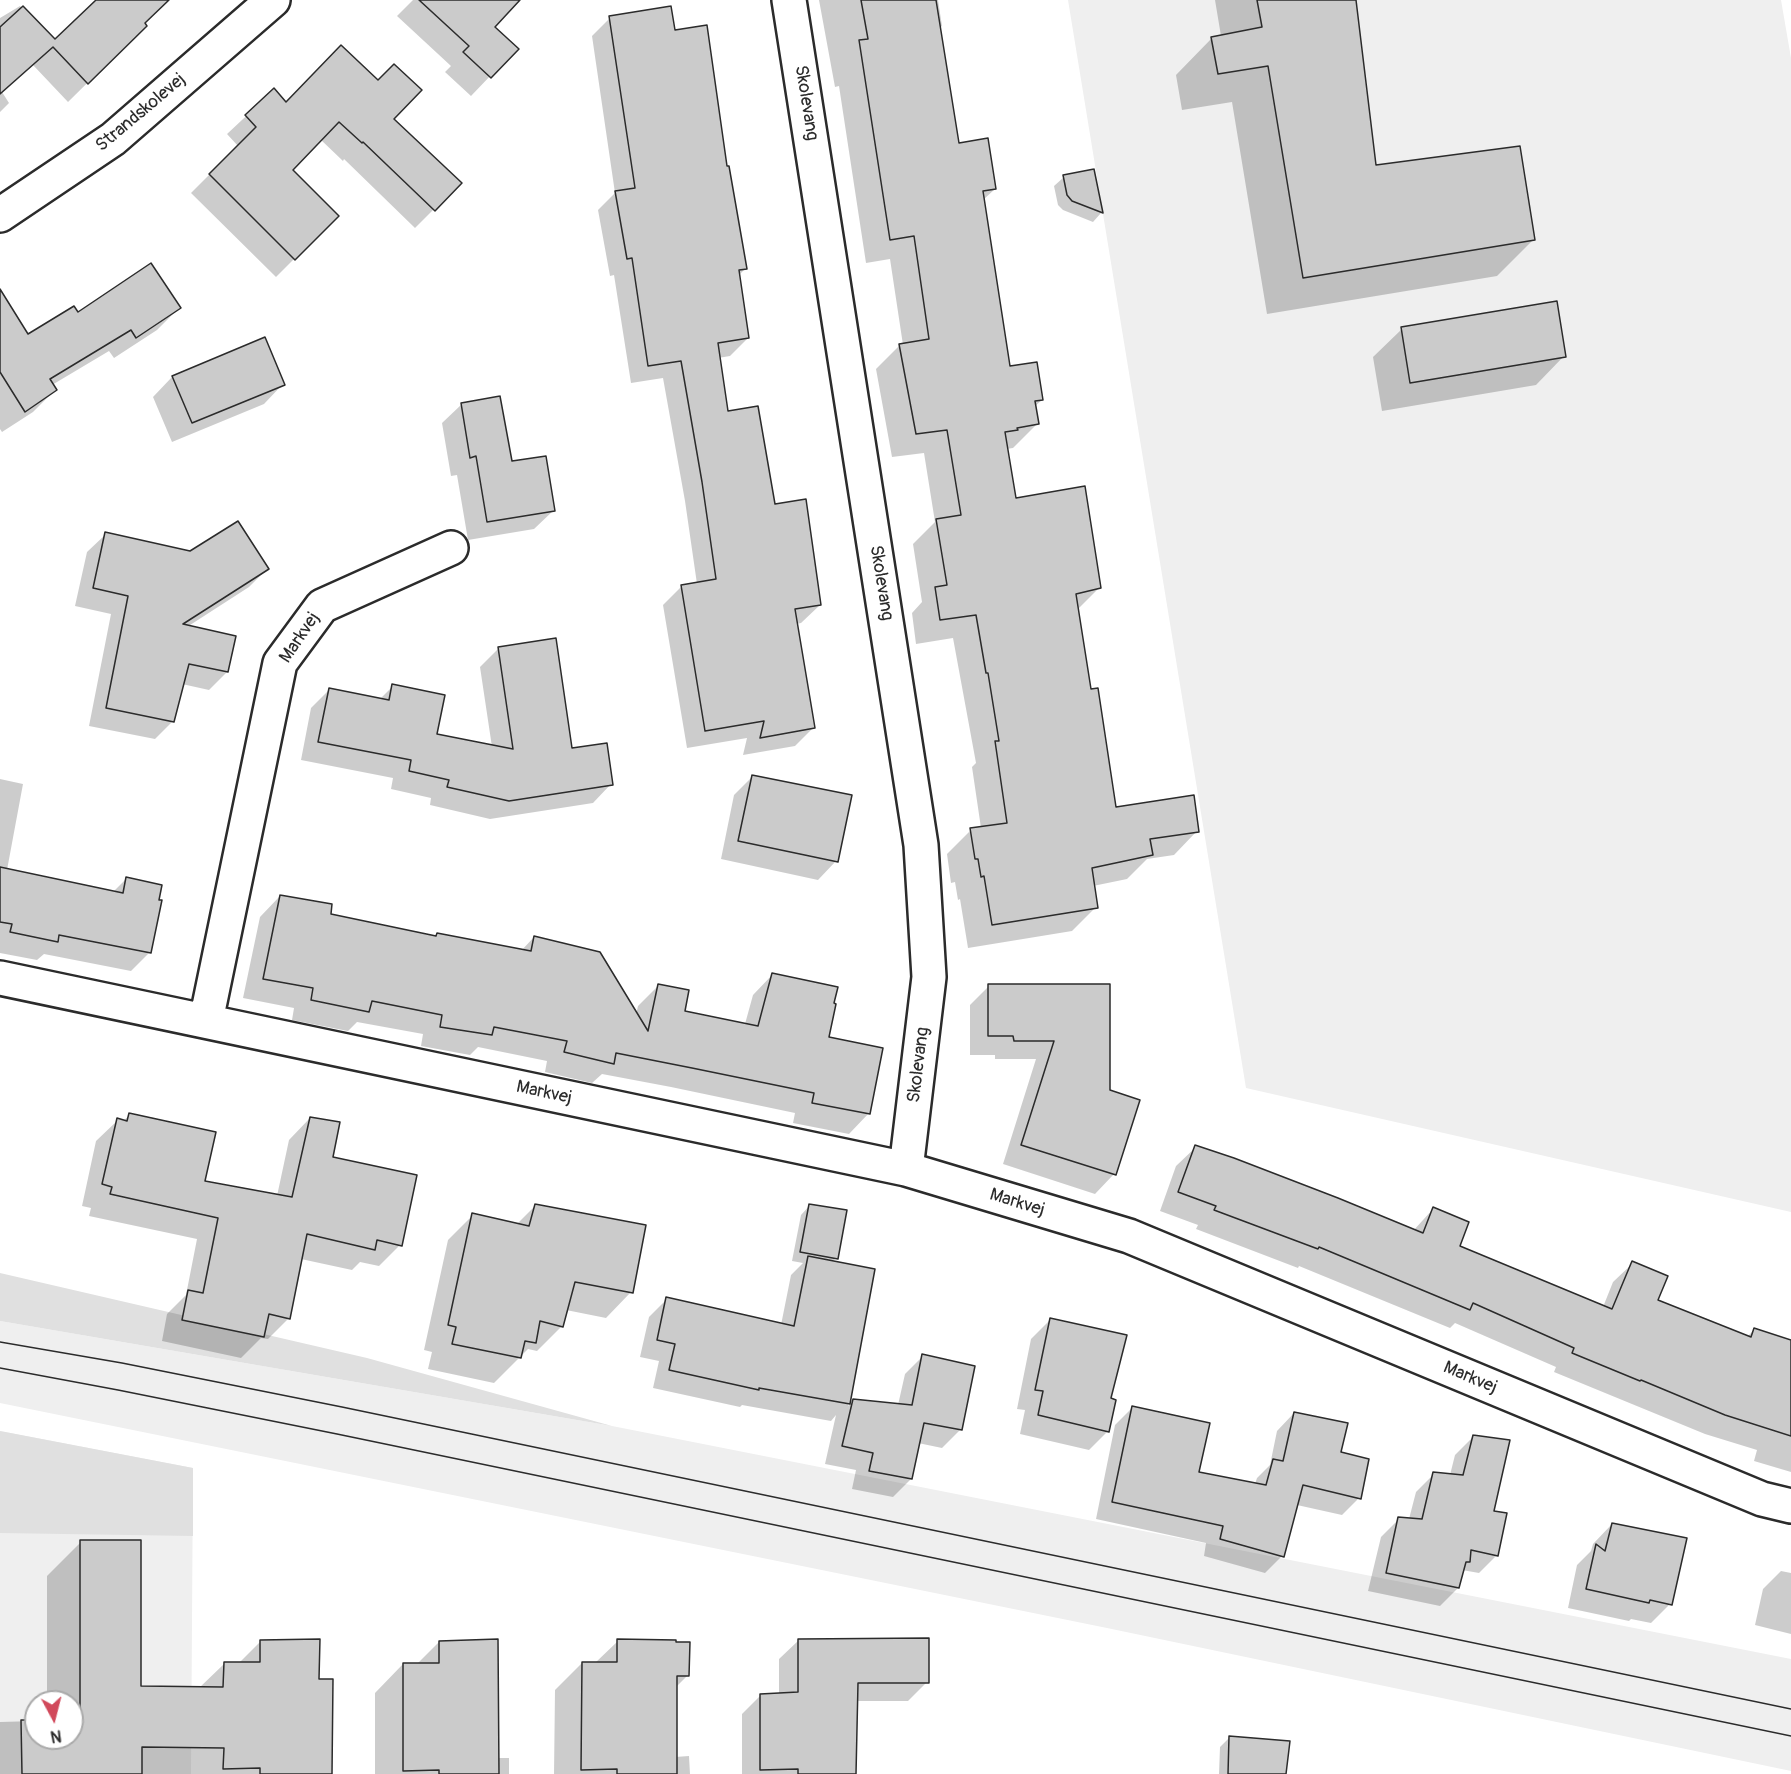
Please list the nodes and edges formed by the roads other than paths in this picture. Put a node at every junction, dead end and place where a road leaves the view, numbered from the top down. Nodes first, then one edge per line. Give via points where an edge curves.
1 (273, 0) edge
2 (789, 0) edge
3 (0, 215) edge
4 (451, 548) dead end
5 (0, 978) edge
6 (206, 1022) junction
7 (906, 1169) junction
8 (1791, 1506) edge

1 - 3 street, Strandskolevej via 113,139
2 - 7 street, Skolevang via 921,845 929,977
4 - 6 street, Markvej via 322,606 280,663
5 - 6 street, Markvej
6 - 7 street, Markvej
7 - 8 street, Markvej via 1129,1236 1751,1495

